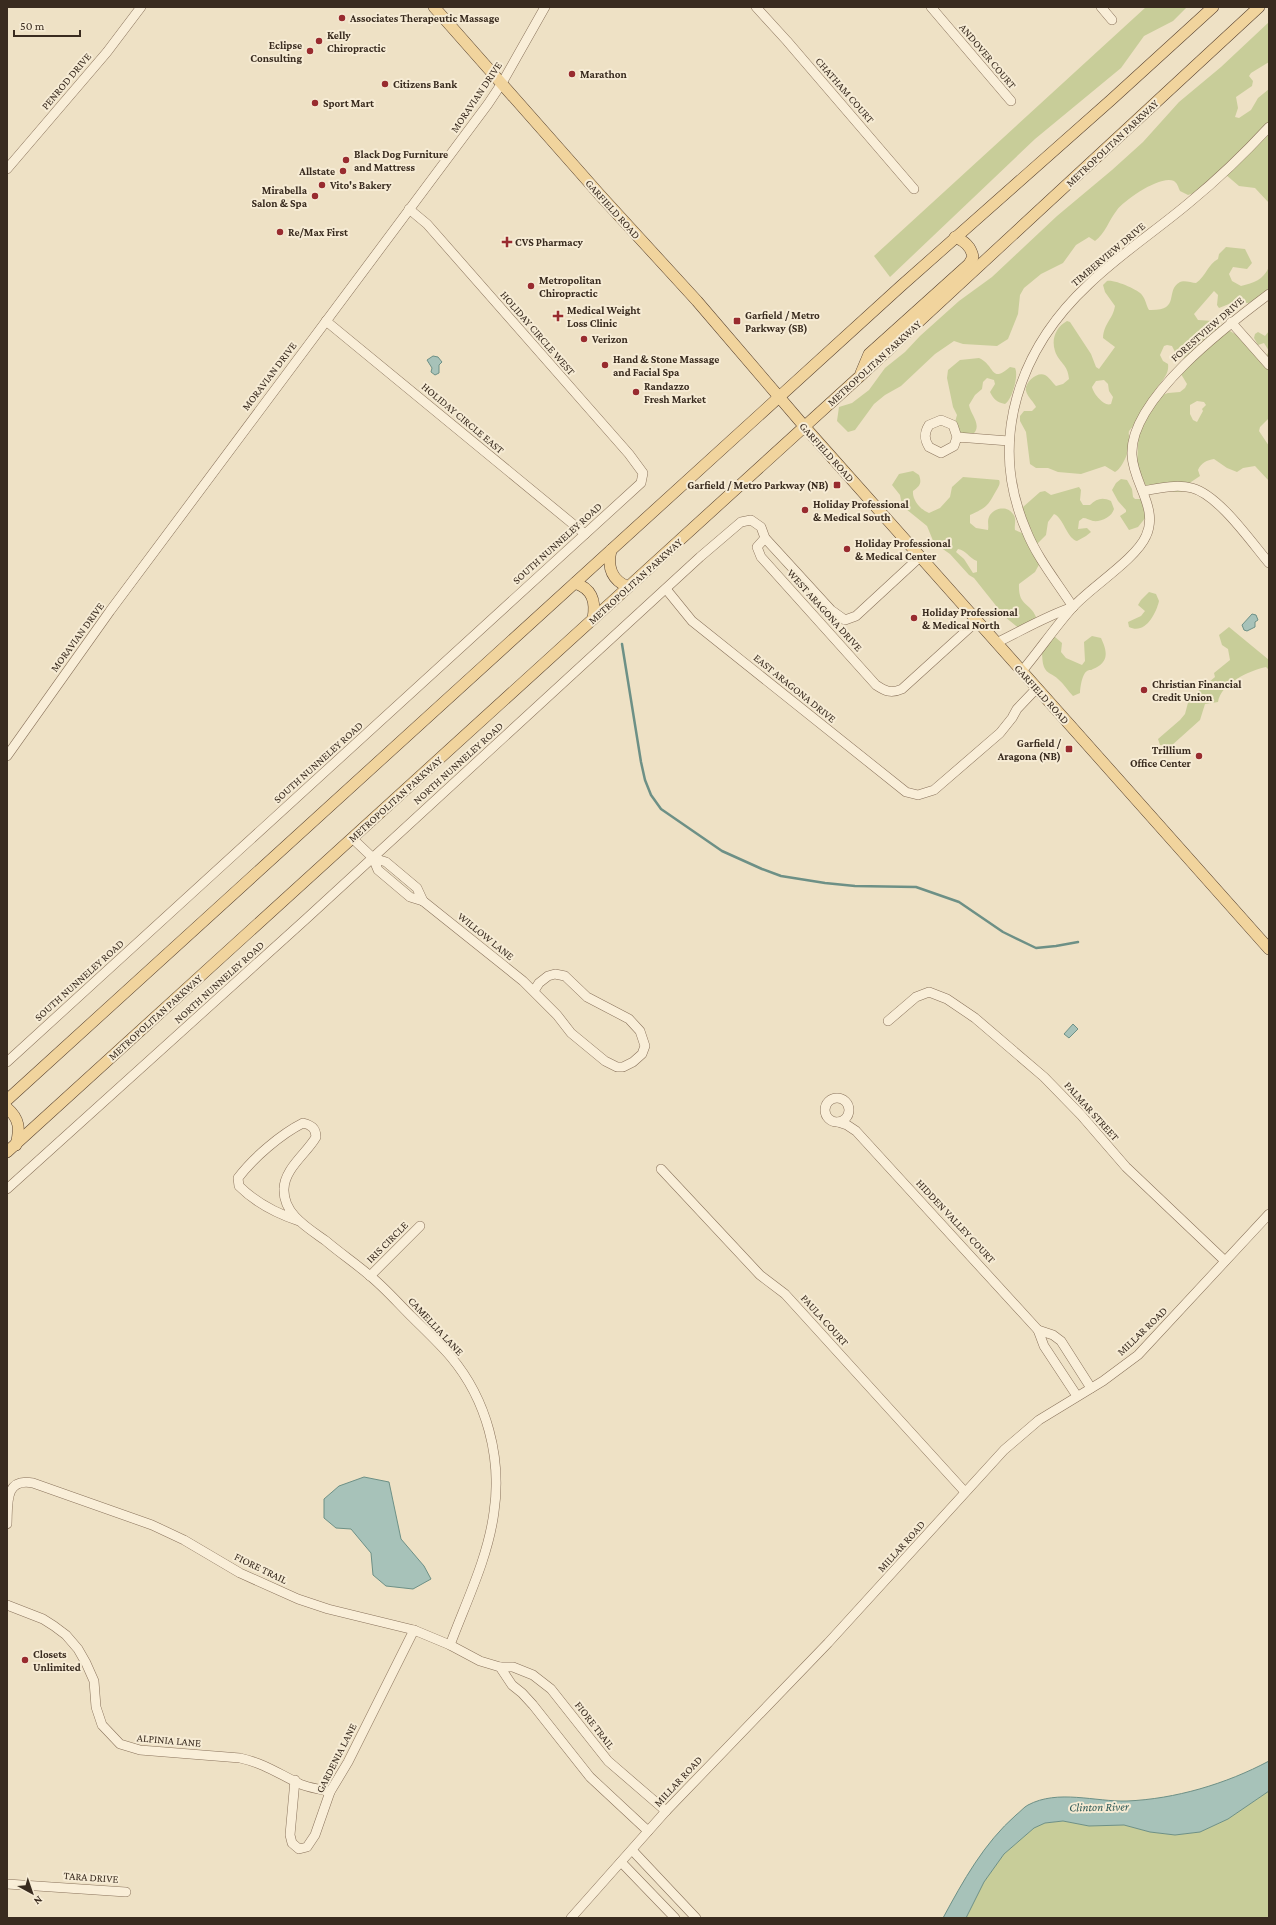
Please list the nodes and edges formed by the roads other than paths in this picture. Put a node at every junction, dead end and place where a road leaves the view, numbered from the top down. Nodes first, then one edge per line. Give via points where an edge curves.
1 (141, 7) edge
2 (434, 7) edge
3 (545, 7) edge
4 (756, 7) edge
5 (931, 7) edge
6 (1101, 7) edge
7 (1212, 7) edge
8 (1259, 7) edge
9 (1112, 20) dead end
10 (502, 83) junction
11 (1011, 101) dead end
12 (1269, 127) edge
13 (7, 169) edge
14 (914, 189) dead end
15 (409, 209) junction
16 (955, 237) junction
17 (1269, 294) edge
18 (326, 320) junction
19 (1231, 322) junction
20 (1269, 365) edge
21 (859, 377) junction
22 (779, 397) junction
23 (804, 426) junction
24 (957, 438) dead end
25 (1010, 442) junction
26 (642, 478) joint
27 (1143, 491) junction
28 (585, 534) junction
29 (765, 538) junction
30 (611, 550) junction
31 (921, 556) junction
32 (1269, 563) edge
33 (575, 583) junction
34 (628, 587) junction
35 (666, 589) junction
36 (1073, 607) junction
37 (593, 619) junction
38 (977, 621) junction
39 (996, 642) junction
40 (1022, 671) junction
41 (1037, 688) junction
42 (7, 756) edge
43 (352, 838) junction
44 (373, 858) junction
45 (1269, 950) edge
46 (534, 991) junction
47 (888, 1021) dead end
48 (7, 1062) edge
49 (7, 1100) edge
50 (7, 1108) edge
51 (848, 1112) junction
52 (838, 1122) junction
53 (856, 1131) junction
54 (16, 1144) junction
55 (7, 1152) edge
56 (661, 1169) dead end
57 (7, 1189) edge
58 (1269, 1214) edge
59 (299, 1221) junction
60 (420, 1226) dead end
61 (1225, 1261) junction
62 (370, 1276) junction
63 (1038, 1330) junction
64 (1074, 1361) junction
65 (1060, 1370) junction
66 (1091, 1388) junction
67 (1077, 1396) junction
68 (965, 1492) junction
69 (7, 1524) edge
70 (7, 1605) edge
71 (414, 1630) junction
72 (450, 1645) junction
73 (500, 1667) junction
74 (295, 1780) junction
75 (330, 1792) junction
76 (666, 1811) junction
77 (648, 1831) junction
78 (632, 1850) junction
79 (621, 1862) junction
80 (7, 1884) edge
81 (126, 1892) dead end
82 (571, 1918) edge
83 (675, 1918) edge
84 (696, 1918) edge

1 - 13 street, PENROD DRIVE via 107,52
2 - 10 main road, GARFIELD ROAD
3 - 10 street, MORAVIAN DRIVE
4 - 14 street, CHATHAM COURT
5 - 11 street, ANDOVER COURT
6 - 9 street
7 - 16 main road
8 - 21 main road, METROPOLITAN PARKWAY
10 - 15 street, MORAVIAN DRIVE
10 - 22 main road, GARFIELD ROAD via 697,301
12 - 25 street, TIMBERVIEW DRIVE via 1191,202 1089,283 1055,319 1035,351 1022,379 1014,406
15 - 18 street, MORAVIAN DRIVE
15 - 26 street, HOLIDAY CIRCLE WEST via 427,224 629,454 640,468
16 - 21 main road via 970,248 973,257 969,264 869,354
16 - 22 main road
17 - 19 street, FORESTVIEW DRIVE
18 - 28 street, HOLIDAY CIRCLE EAST
18 - 42 street, MORAVIAN DRIVE via 110,611
19 - 20 street
19 - 27 street, FORESTVIEW DRIVE via 1174,374 1138,427 1132,454 1134,469
21 - 23 main road, METROPOLITAN PARKWAY
22 - 23 main road, GARFIELD ROAD
22 - 30 main road
23 - 31 main road, GARFIELD ROAD
23 - 34 main road, METROPOLITAN PARKWAY
24 - 25 street
25 - 36 street, TIMBERVIEW DRIVE via 1013,493 1026,530
26 - 28 street, SOUTH NUNNELEY ROAD via 638,487
27 - 32 street via 1168,487 1202,491 1218,503
27 - 36 street, FORESTVIEW DRIVE via 1150,521 1143,542
28 - 48 street, SOUTH NUNNELEY ROAD
29 - 31 street, NORTH NUNNELEY ROAD via 831,610 845,620 856,616
29 - 35 street, NORTH NUNNELEY ROAD via 761,527 751,520 741,522
29 - 38 street, WEST ARAGONA DRIVE via 758,547 761,557 876,684 890,692 902,689
30 - 33 main road
30 - 34 main road via 609,564 612,576
31 - 38 main road, GARFIELD ROAD
33 - 37 main road via 586,588 593,596
33 - 49 main road
34 - 37 main road, METROPOLITAN PARKWAY
35 - 41 street, EAST ARAGONA DRIVE via 698,626 906,792 918,795 934,790 1000,733 1017,709
35 - 44 street, NORTH NUNNELEY ROAD
36 - 39 street, FORESTVIEW DRIVE via 1052,614 1023,631
36 - 40 street, FORESTVIEW DRIVE
37 - 43 main road, METROPOLITAN PARKWAY
38 - 39 main road, GARFIELD ROAD
39 - 40 main road, GARFIELD ROAD
40 - 41 main road, GARFIELD ROAD
41 - 45 main road, GARFIELD ROAD
43 - 44 street, WILLOW LANE
43 - 54 main road, METROPOLITAN PARKWAY
44 - 46 street, WILLOW LANE via 378,870 410,896 423,901
44 - 57 street, NORTH NUNNELEY ROAD
46 - 46 street, WILLOW LANE via 571,1033 605,1062 623,1067 642,1054 644,1046 640,1031 629,1019 588,996 565,976 548,976 538,983
47 - 61 street, PALMAR STREET via 916,998 929,992 946,999 975,1018 1044,1077 1142,1184
50 - 54 main road via 18,1121
51 - 52 street via 845,1119
51 - 52 street, HIDDEN VALLEY COURT via 844,1101 837,1098 830,1100 825,1107 825,1114 830,1120
51 - 53 street, HIDDEN VALLEY COURT
52 - 53 street, HIDDEN VALLEY COURT
53 - 63 street, HIDDEN VALLEY COURT
54 - 55 main road, METROPOLITAN PARKWAY
56 - 68 street, PAULA COURT via 760,1276 785,1294
58 - 61 street, MILLAR ROAD
59 - 59 street, CAMELLIA LANE via 280,1214 245,1192 239,1186 238,1178 247,1167 303,1123 312,1126 316,1137 292,1167 284,1187 288,1206
59 - 62 street, CAMELLIA LANE
60 - 62 street, IRIS CIRCLE
61 - 66 street, MILLAR ROAD via 1138,1354
62 - 72 street, CAMELLIA LANE via 452,1359 481,1409 496,1458 496,1494 487,1544
63 - 64 street, HIDDEN VALLEY COURT via 1061,1341
63 - 65 street, HIDDEN VALLEY COURT via 1044,1346
64 - 65 street
64 - 66 street, HIDDEN VALLEY COURT
65 - 67 street, HIDDEN VALLEY COURT
66 - 67 street, MILLAR ROAD
67 - 68 street, MILLAR ROAD via 1020,1434
68 - 76 street, MILLAR ROAD via 828,1643
69 - 71 street, FIORE TRAIL via 10,1491 15,1484 32,1483 152,1526 184,1540 240,1573 298,1599
70 - 74 street, ALPINIA LANE via 54,1626 78,1649 94,1681 96,1707 102,1725 120,1744 140,1750 248,1760 272,1768
71 - 72 street, FIORE TRAIL
71 - 75 street, GARDENIA LANE via 348,1762
72 - 73 street, FIORE TRAIL via 480,1662
73 - 76 street, FIORE TRAIL via 513,1667 533,1675 551,1689 608,1761
73 - 77 street via 512,1685 534,1705 590,1777
74 - 75 street, ALPINIA LANE
74 - 75 street, GARDENIA LANE via 290,1835 292,1843 299,1849 306,1847 315,1835
76 - 77 street, MILLAR ROAD
77 - 78 street, MILLAR ROAD
78 - 79 street, MILLAR ROAD
78 - 84 street
79 - 82 street, MILLAR ROAD
79 - 83 street
80 - 81 street, TARA DRIVE

